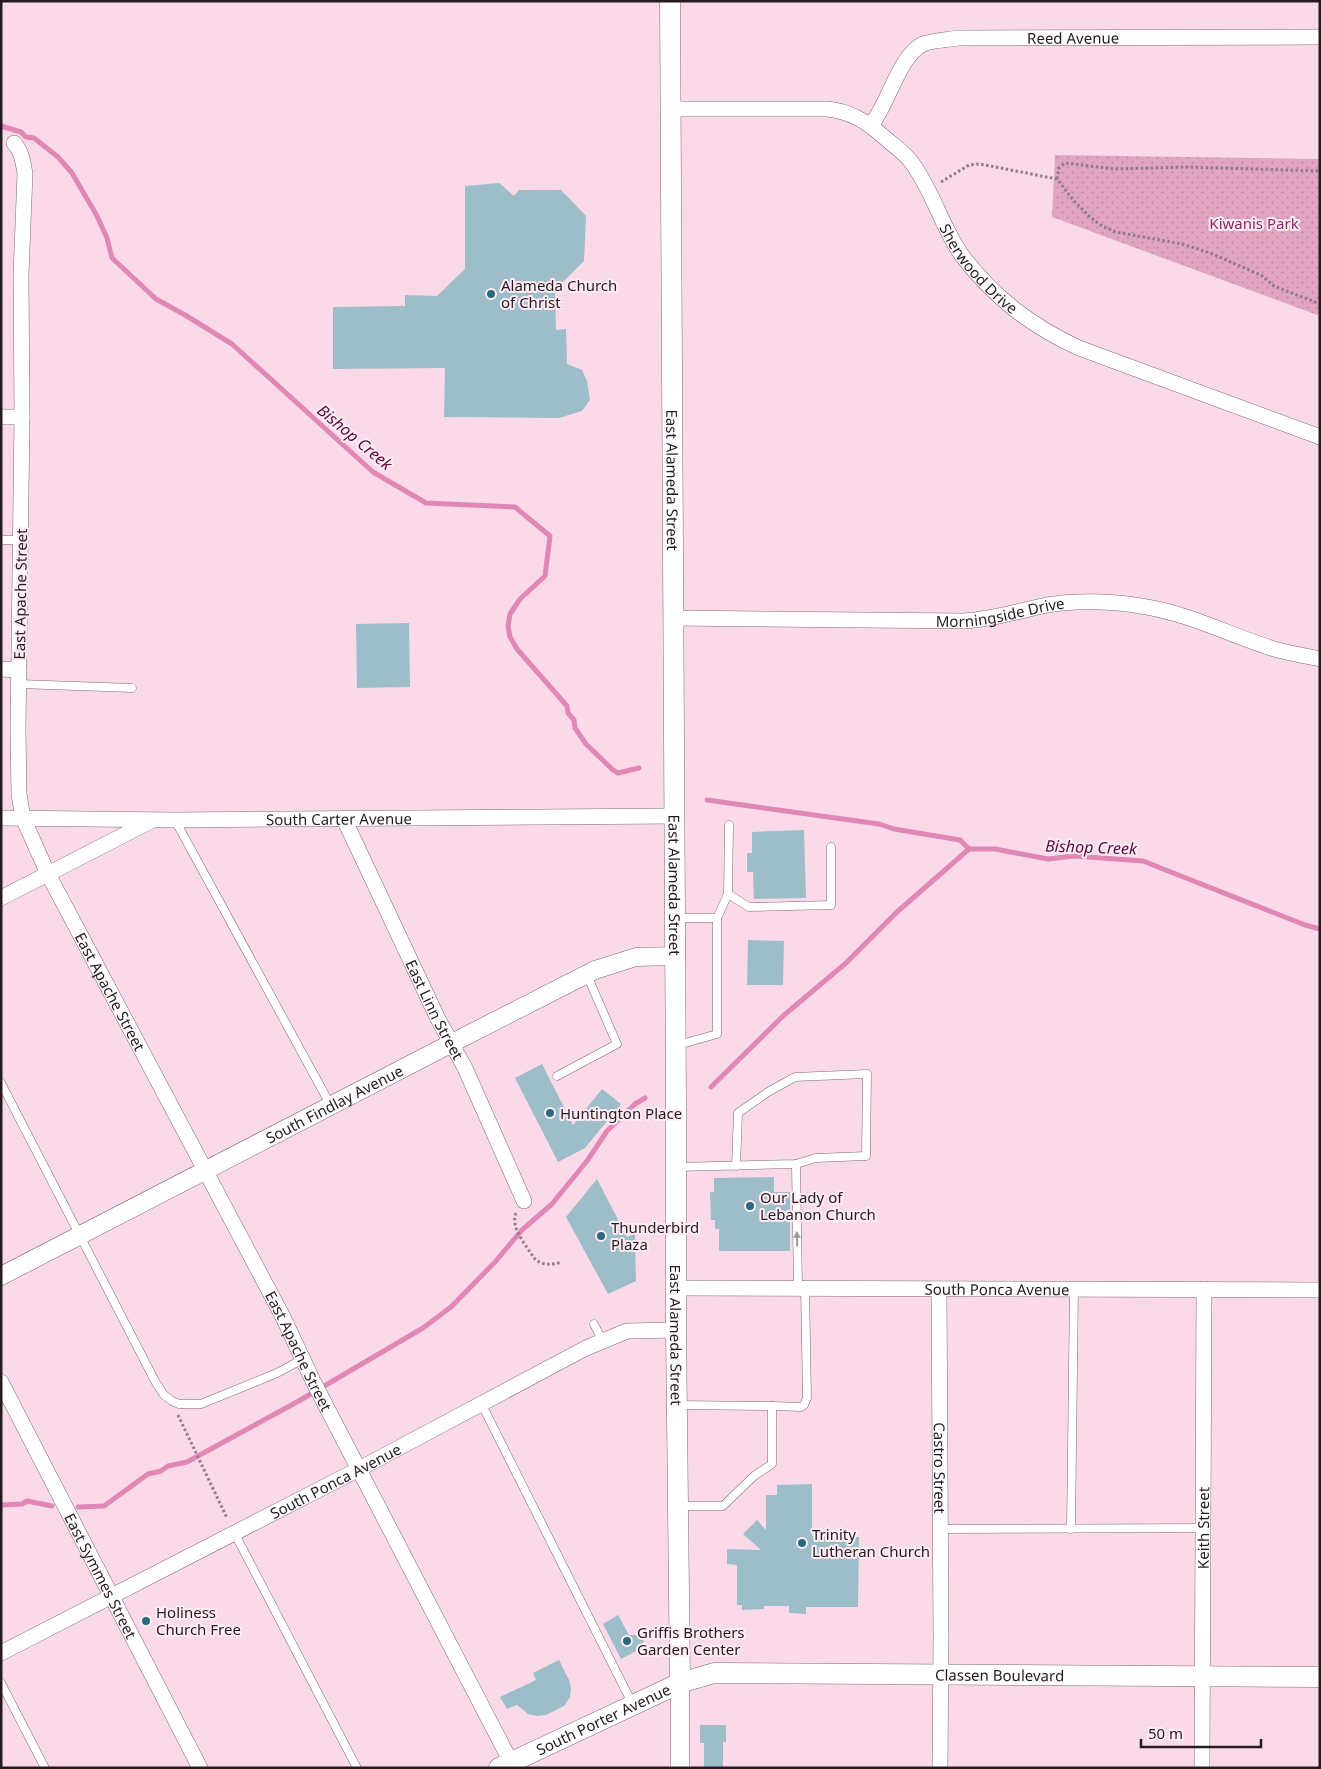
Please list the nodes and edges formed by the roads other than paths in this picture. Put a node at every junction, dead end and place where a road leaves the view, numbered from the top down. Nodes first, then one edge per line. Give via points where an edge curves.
1 (670, 1) edge
2 (1320, 38) edge
3 (670, 109) junction
4 (871, 126) junction
5 (14, 143) dead end
6 (1, 417) edge
7 (22, 417) junction
8 (1320, 437) edge
9 (1, 540) edge
10 (21, 540) junction
11 (672, 618) junction
12 (1320, 659) edge
13 (1, 669) edge
14 (19, 677) junction
15 (132, 688) dead end
16 (675, 816) junction
17 (1, 818) edge
18 (23, 818) junction
19 (344, 819) junction
20 (153, 820) junction
21 (175, 820) junction
22 (729, 825) dead end
23 (831, 847) dead end
24 (48, 874) junction
25 (728, 894) junction
26 (1, 898) edge
27 (675, 918) junction
28 (717, 918) junction
29 (675, 956) junction
30 (587, 975) junction
31 (452, 1043) junction
32 (676, 1045) junction
33 (557, 1076) dead end
34 (1, 1083) edge
35 (331, 1106) junction
36 (796, 1164) junction
37 (736, 1166) junction
38 (676, 1167) junction
39 (204, 1170) junction
40 (524, 1201) dead end
41 (80, 1235) junction
42 (1, 1276) edge
43 (676, 1288) junction
44 (801, 1288) junction
45 (939, 1289) junction
46 (1074, 1289) junction
47 (1204, 1289) junction
48 (1320, 1290) edge
49 (594, 1324) dead end
50 (676, 1330) junction
51 (602, 1340) junction
52 (303, 1359) junction
53 (1, 1382) edge
54 (481, 1403) junction
55 (677, 1405) junction
56 (772, 1406) junction
57 (359, 1469) junction
58 (678, 1506) junction
59 (1202, 1528) junction
60 (1071, 1529) junction
61 (940, 1530) junction
62 (235, 1534) junction
63 (113, 1597) junction
64 (1, 1653) edge
65 (940, 1675) junction
66 (1202, 1677) junction
67 (1320, 1677) edge
68 (1, 1683) edge
69 (680, 1683) junction
70 (633, 1705) junction
71 (508, 1766) edge
72 (45, 1768) edge
73 (200, 1768) edge
74 (357, 1768) edge
75 (680, 1768) edge
76 (940, 1768) edge
77 (1202, 1768) edge

1 - 3 main road, East Alameda Street
2 - 4 street, Reed Avenue via 958,38 931,42 914,52 900,71
3 - 4 street, Sherwood Drive via 827,109 850,114
3 - 11 main road, East Alameda Street
4 - 8 street, Sherwood Drive via 908,158 951,237 986,285 1037,326 1079,348
5 - 7 street, East Apache Street via 23,160 25,174 21,274
6 - 7 street
7 - 10 street, East Apache Street
9 - 10 lane
10 - 14 street, East Apache Street
11 - 12 street, Morningside Drive via 964,621 1048,605 1122,604 1182,614 1269,648
11 - 16 main road, East Alameda Street
13 - 14 street
14 - 15 lane
14 - 18 street, East Apache Street via 19,794
16 - 19 street, South Carter Avenue
16 - 27 main road, East Alameda Street
17 - 18 street, South Carter Avenue
18 - 20 street, South Carter Avenue
18 - 24 street, East Apache Street
19 - 21 street, South Carter Avenue
19 - 31 street, East Linn Street
20 - 21 street, South Carter Avenue
20 - 24 street
21 - 35 lane
22 - 25 lane
23 - 25 lane via 831,905 749,907
24 - 26 street
24 - 39 street, East Apache Street
25 - 28 lane
27 - 28 lane
27 - 29 main road, East Alameda Street
28 - 32 lane via 717,1034
29 - 30 street, South Findlay Avenue via 636,957
29 - 32 main road, East Alameda Street
30 - 31 street, South Findlay Avenue
30 - 33 lane via 617,1044
31 - 35 street, South Findlay Avenue
31 - 40 street, East Linn Street
32 - 38 main road, East Alameda Street
34 - 41 lane
35 - 39 street, South Findlay Avenue
36 - 37 lane
36 - 37 lane via 816,1158 866,1156 867,1074 795,1077 738,1113
44 -> 36 lane
37 - 38 lane
38 - 43 main road, East Alameda Street
39 - 41 street, South Findlay Avenue
39 - 52 street, East Apache Street
41 - 42 street, South Findlay Avenue
41 - 52 lane via 156,1383 172,1401 184,1405 202,1404
43 - 44 street, South Ponca Avenue
43 - 50 main road, East Alameda Street
44 - 45 street, South Ponca Avenue
44 - 56 lane via 807,1398 801,1407
45 - 46 street, South Ponca Avenue
45 - 61 street, Castro Street
46 - 47 street, South Ponca Avenue
46 - 60 lane
47 - 48 street, South Ponca Avenue
47 - 59 street, Keith Street
49 - 51 lane
50 - 51 street, South Ponca Avenue via 626,1331
50 - 55 main road, East Alameda Street
51 - 54 street, South Ponca Avenue
52 - 57 street, East Apache Street
53 - 63 street, East Symmes Street
54 - 57 street, South Ponca Avenue
54 - 70 lane
55 - 56 lane
55 - 58 main road, East Alameda Street
56 - 58 lane via 772,1464 754,1476 723,1506
57 - 62 street, South Ponca Avenue
57 - 71 street, East Apache Street
58 - 69 main road, East Alameda Street
59 - 60 lane
59 - 66 street, Keith Street
60 - 61 lane
61 - 65 street, Castro Street
62 - 63 street, South Ponca Avenue
62 - 74 lane
63 - 64 street, South Ponca Avenue
63 - 73 street, East Symmes Street
65 - 66 main road, Classen Boulevard
65 - 69 main road, Classen Boulevard via 714,1673
65 - 76 street, Castro Street
66 - 67 main road, Classen Boulevard
66 - 77 street, Keith Street
68 - 72 lane
69 - 70 main road, South Porter Avenue
69 - 75 street, East Alameda Street
70 - 71 main road, South Porter Avenue

